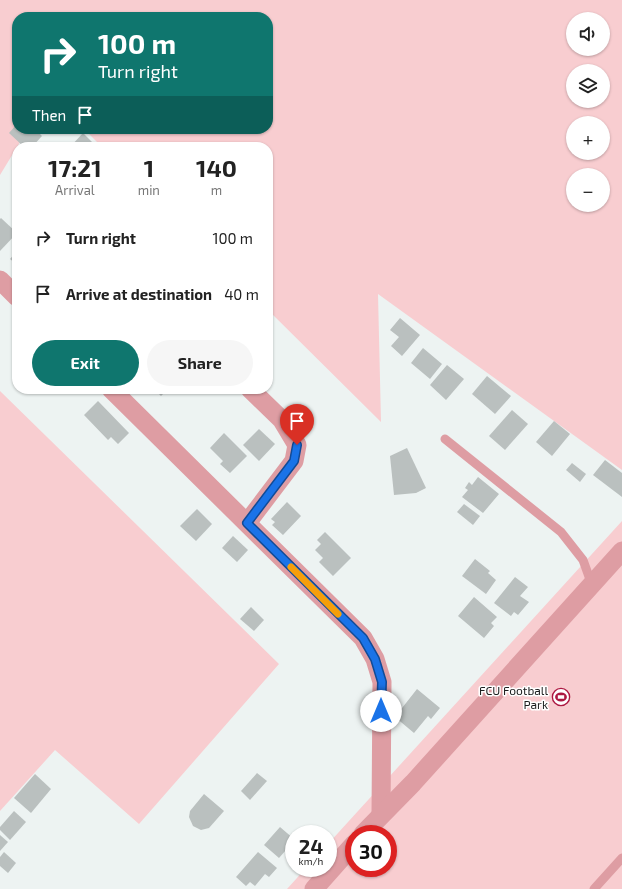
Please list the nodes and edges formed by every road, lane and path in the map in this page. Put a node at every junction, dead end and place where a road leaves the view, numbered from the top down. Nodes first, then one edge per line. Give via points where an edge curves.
1 (0, 280) edge
2 (12, 291) edge
3 (116, 394) edge
4 (255, 394) edge
5 (445, 439) dead end
6 (247, 523) junction
7 (622, 551) edge
8 (592, 585) junction
9 (380, 815) junction
10 (371, 825) edge
11 (345, 854) edge
12 (622, 858) edge
13 (314, 889) edge
14 (594, 889) edge

1 - 2 street
3 - 6 street
4 - 6 street via 282,420 297,445 294,461
5 - 8 lane via 561,532 583,560
6 - 9 street via 363,638 375,659 382,682
7 - 8 street
8 - 9 street via 413,783
9 - 10 street
11 - 13 street
12 - 14 lane

